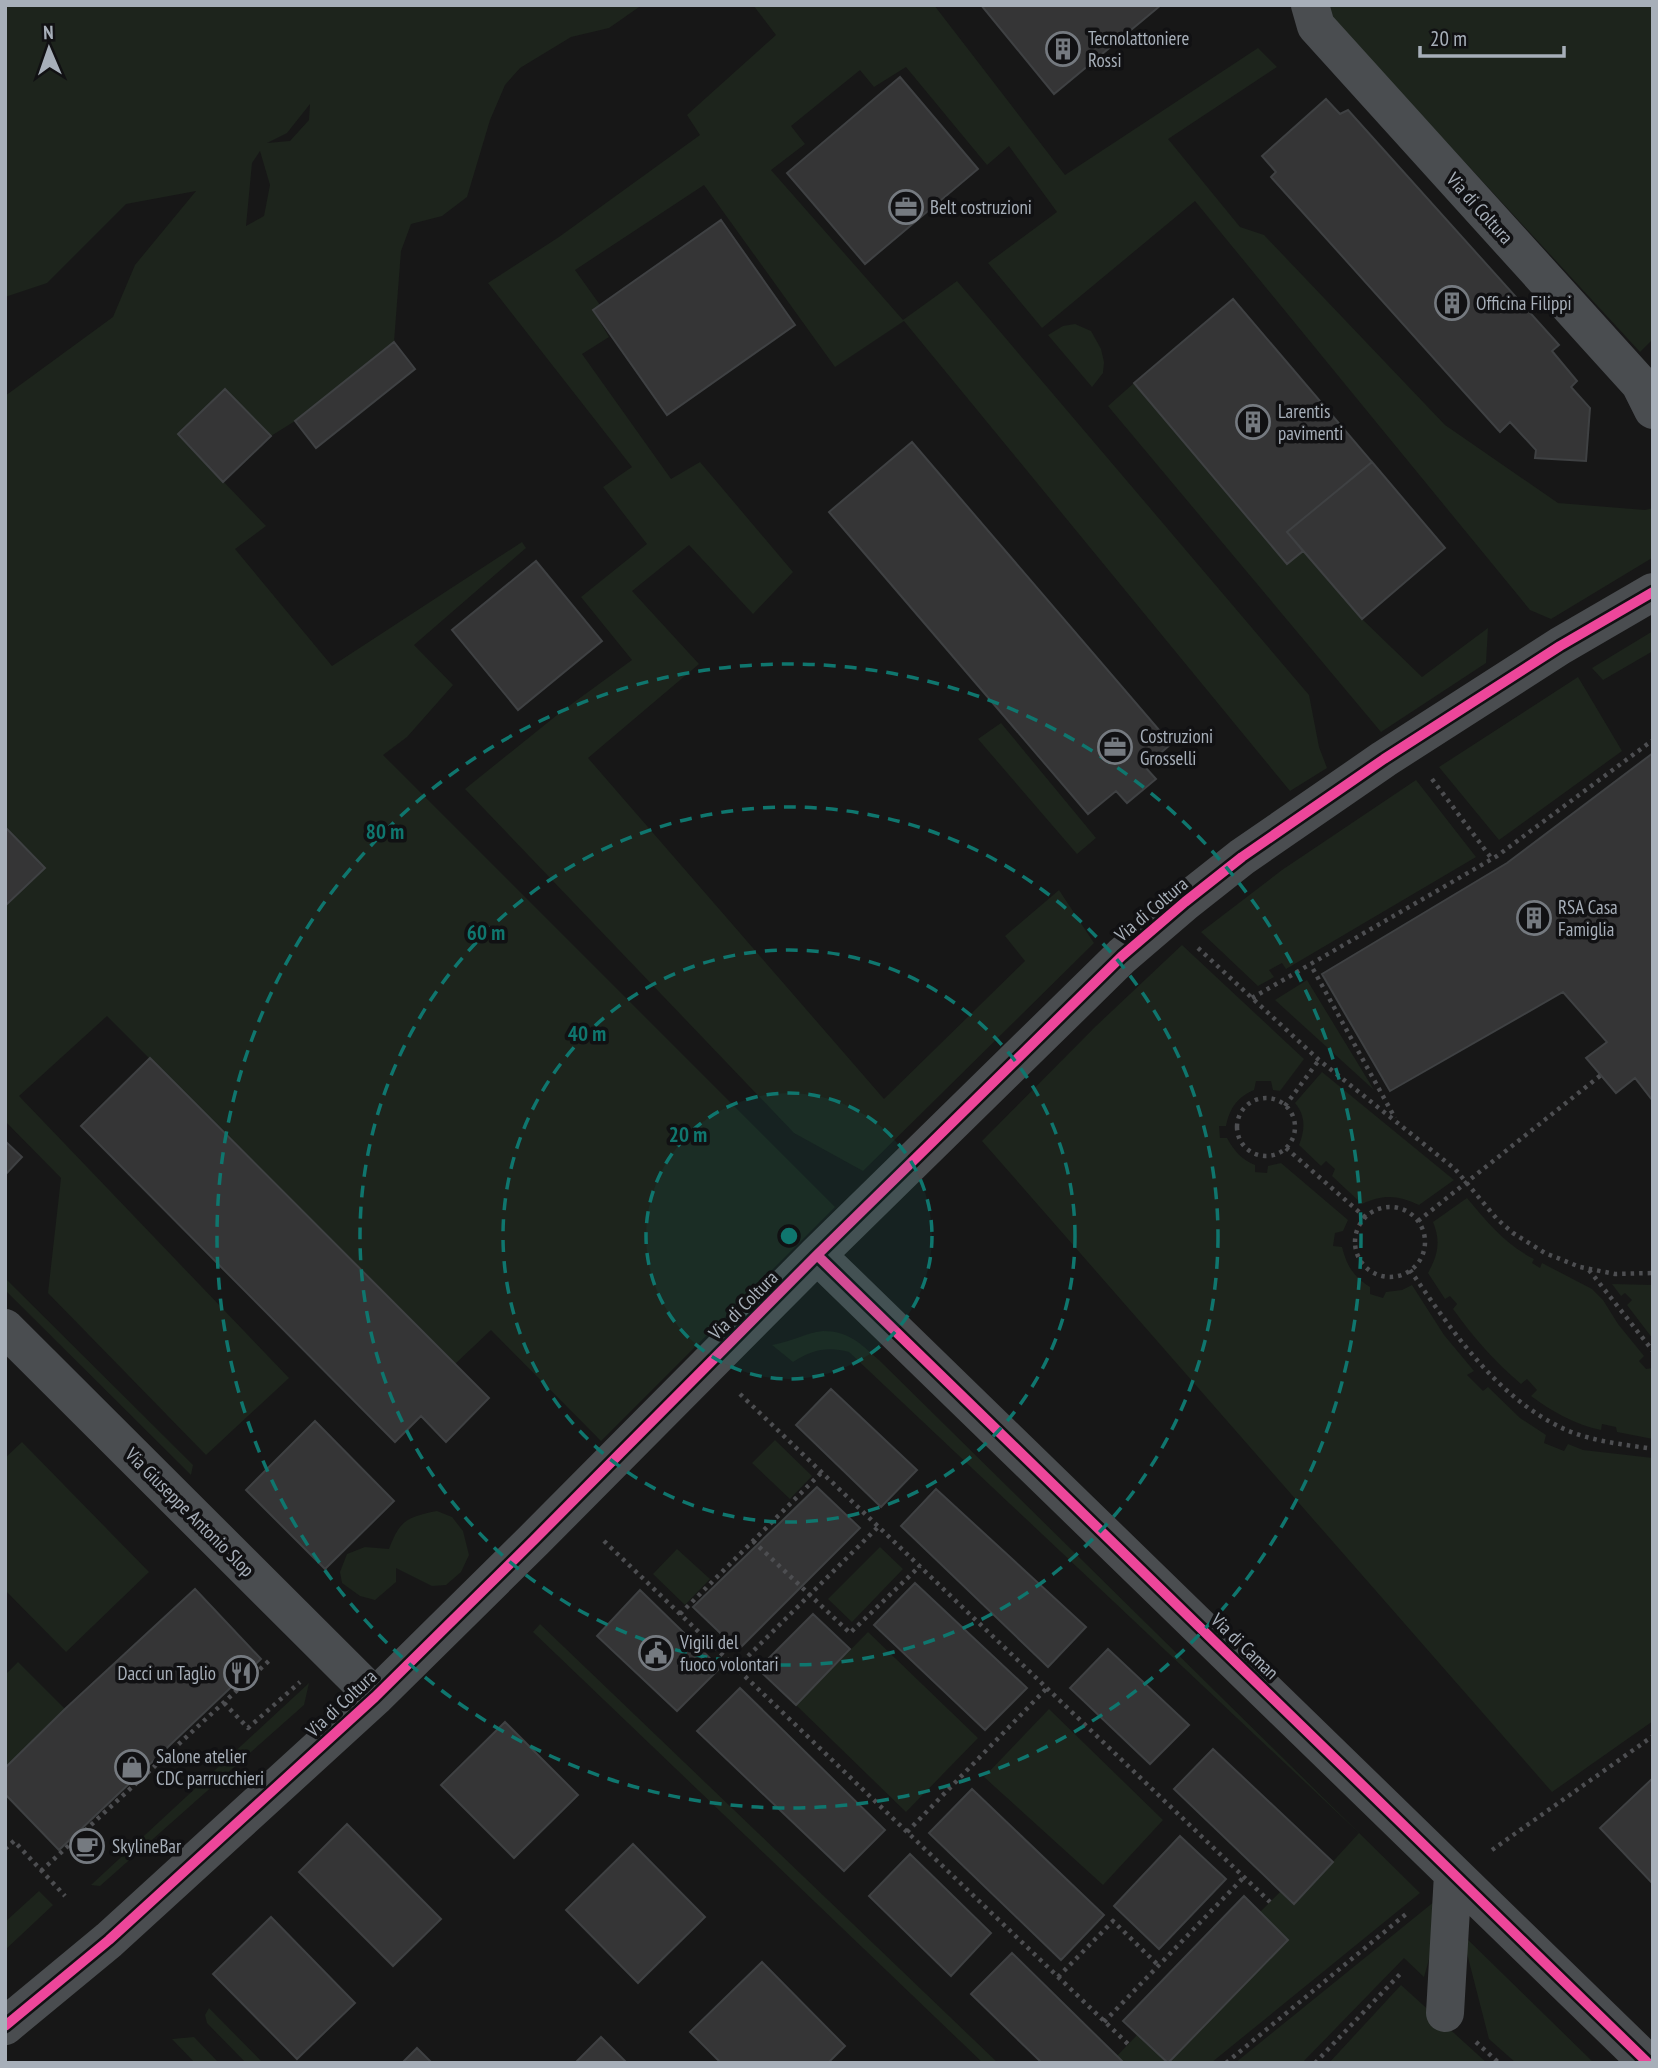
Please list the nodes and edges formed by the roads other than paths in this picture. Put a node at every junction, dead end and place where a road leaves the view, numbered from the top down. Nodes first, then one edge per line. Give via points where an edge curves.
1 (1310, 5) edge
2 (1653, 410) edge
3 (1653, 592) edge
4 (817, 1255) junction
5 (5, 1328) edge
6 (374, 1697) junction
7 (1453, 1874) junction
8 (1445, 2013) dead end
9 (5, 2026) edge
10 (1648, 2063) edge

1 - 2 street, Via di Coltura via 1316,26 1640,384
3 - 4 street, Via di Coltura via 1384,759 1185,902 1122,956
4 - 6 street, Via di Coltura
4 - 7 street, Via di Caman
5 - 6 street, Via Giuseppe Antonio Slop
6 - 9 street, Via di Coltura via 109,1940
7 - 8 street
7 - 10 street, Via di Caman

